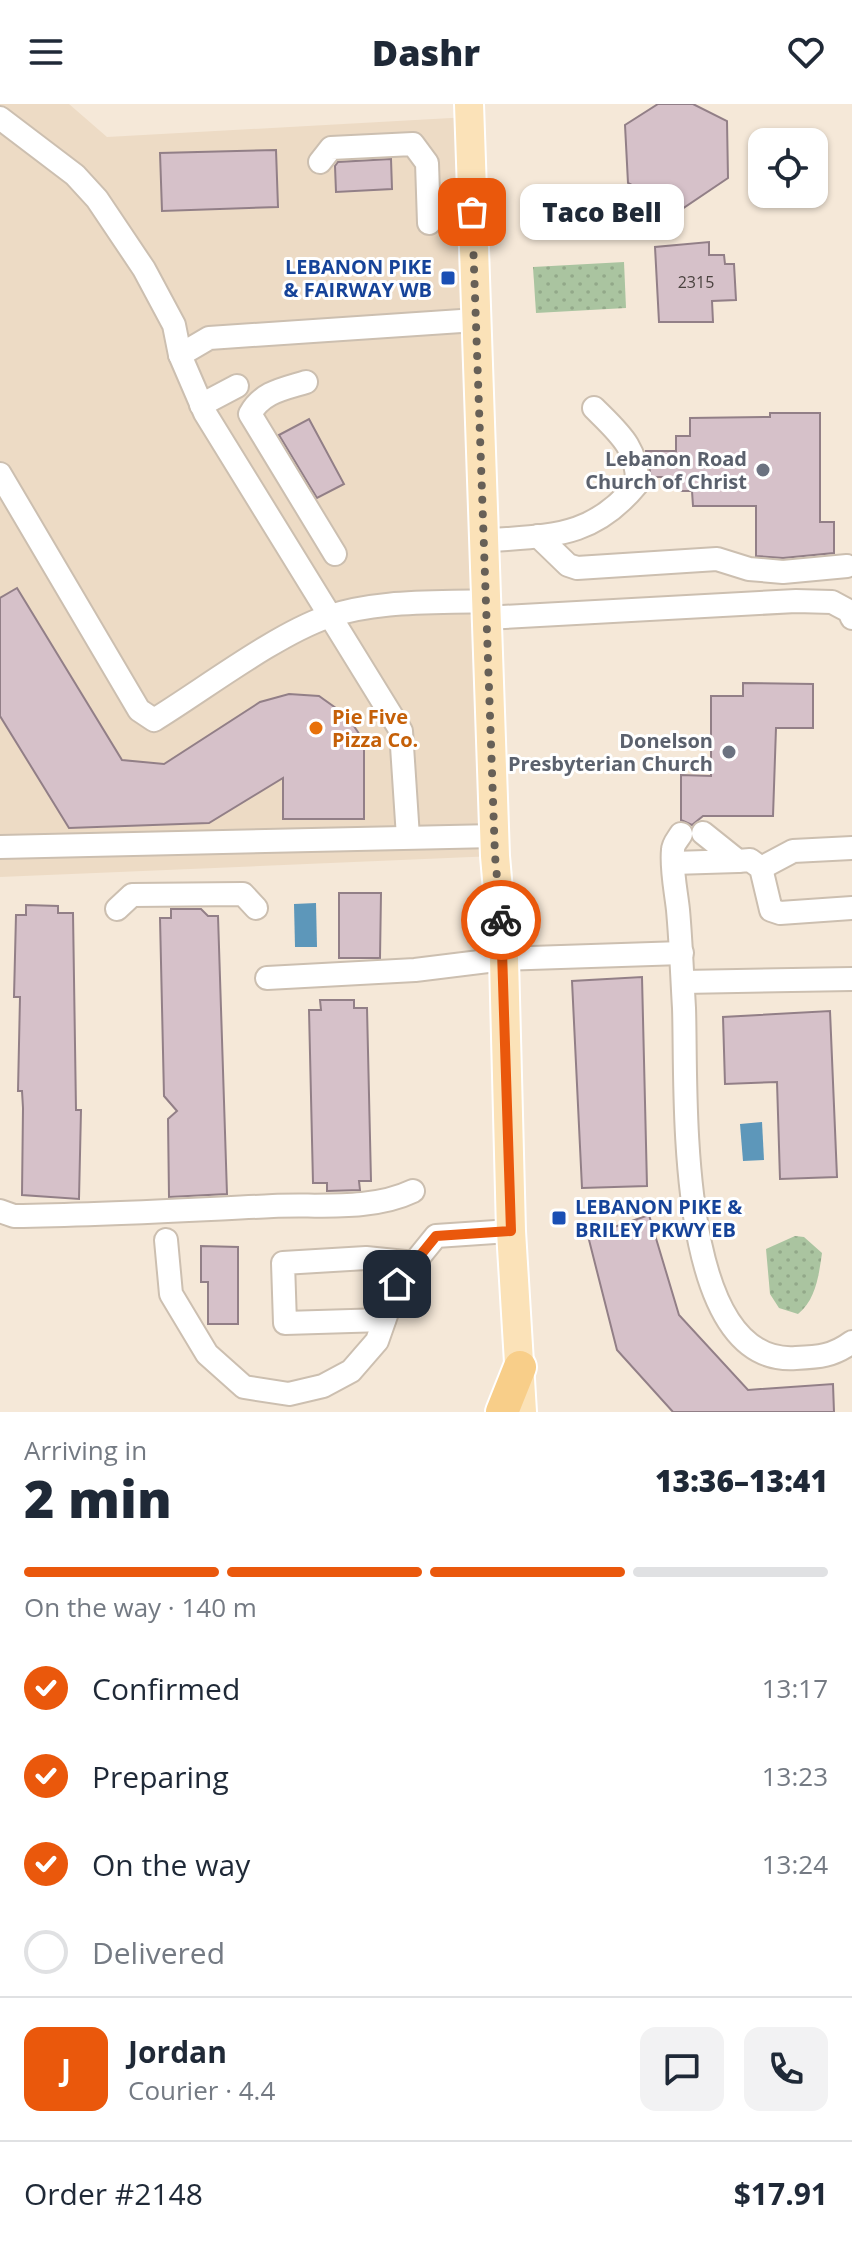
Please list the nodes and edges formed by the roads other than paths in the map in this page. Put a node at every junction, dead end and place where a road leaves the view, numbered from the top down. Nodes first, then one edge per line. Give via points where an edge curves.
1 (469, 104) edge
2 (0, 118) edge
3 (320, 162) dead end
4 (429, 223) dead end
5 (476, 320) junction
6 (180, 355) junction
7 (306, 382) dead end
8 (237, 386) dead end
9 (201, 405) junction
10 (594, 408) dead end
11 (0, 474) edge
12 (538, 536) junction
13 (482, 541) junction
14 (335, 554) dead end
15 (847, 566) dead end
16 (485, 609) junction
17 (328, 617) junction
18 (852, 618) edge
19 (495, 836) junction
20 (408, 837) junction
21 (0, 847) edge
22 (852, 848) edge
23 (738, 861) junction
24 (673, 863) junction
25 (761, 868) junction
26 (256, 908) dead end
27 (852, 908) edge
28 (117, 909) dead end
29 (682, 953) junction
30 (504, 959) junction
31 (267, 978) dead end
32 (852, 979) edge
33 (683, 982) junction
34 (413, 1191) dead end
35 (0, 1211) edge
36 (511, 1231) junction
37 (166, 1240) dead end
38 (415, 1263) junction
39 (384, 1320) junction
40 (852, 1342) edge
41 (520, 1367) junction
42 (502, 1412) edge
43 (522, 1412) edge

1 - 5 main road
2 - 6 lane via 75,175 97,199 161,300 174,325
3 - 4 lane via 331,148 413,144 427,163
5 - 6 lane via 209,338
5 - 13 main road
6 - 9 lane
7 - 14 lane via 270,393 250,414
8 - 9 lane
9 - 17 lane
10 - 12 lane via 635,454 637,484 617,509 596,522
11 - 17 lane via 139,710 154,720
12 - 13 lane
12 - 15 lane via 577,568 717,559 783,572
13 - 16 main road
16 - 17 lane via 396,604
16 - 18 lane via 796,601 832,602
16 - 19 main road
17 - 20 lane via 401,731
19 - 20 lane
19 - 30 main road
20 - 21 lane
22 - 25 lane via 793,851
23 - 24 lane
23 - 24 lane via 692,833 673,846
23 - 25 lane via 750,860
24 - 29 lane
25 - 27 lane via 771,910
26 - 28 lane via 243,894 221,893 132,895
29 - 30 lane
29 - 33 lane
30 - 31 lane
30 - 36 main road
32 - 33 lane
33 - 40 lane via 692,1209 714,1295 747,1344 778,1360 834,1356
34 - 35 lane via 394,1200 124,1214 14,1216
36 - 38 lane via 436,1236
36 - 41 main road
37 - 39 lane via 171,1294 207,1354 244,1387 289,1394 323,1386 351,1371 377,1341
38 - 39 lane via 397,1284
38 - 39 lane via 366,1258 283,1263 285,1323
41 - 42 highway
41 - 43 main road

